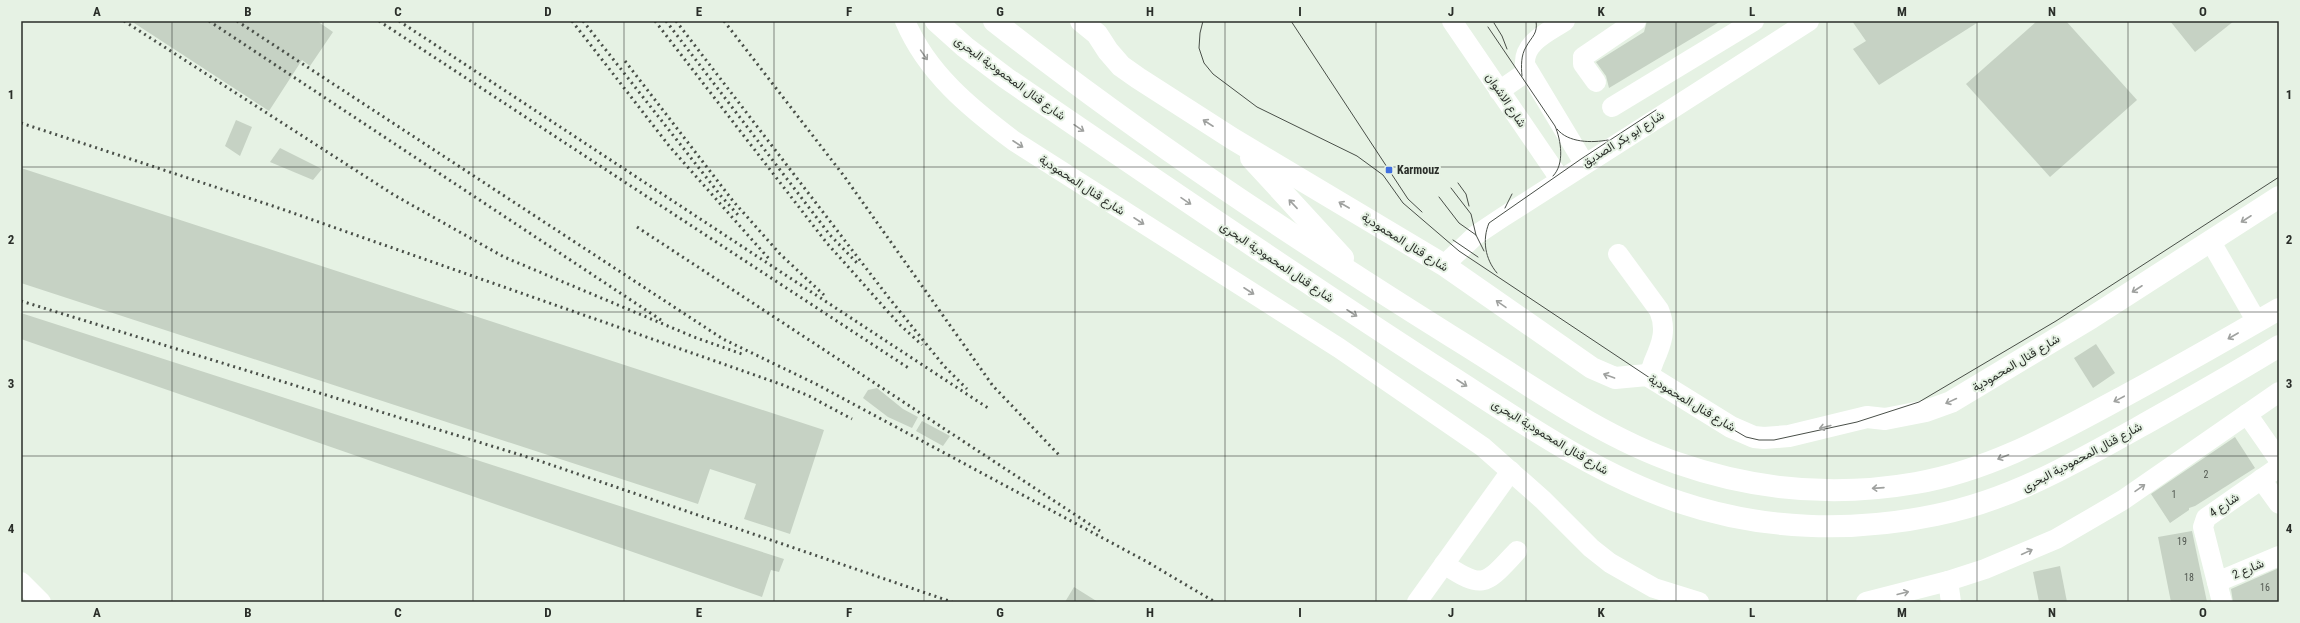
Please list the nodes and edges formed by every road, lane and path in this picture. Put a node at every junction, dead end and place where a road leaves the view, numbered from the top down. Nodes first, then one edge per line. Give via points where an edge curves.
1 (905, 21) edge
2 (936, 21) edge
3 (994, 21) edge
4 (1081, 21) edge
5 (1452, 21) edge
6 (1565, 21) edge
7 (1636, 21) edge
8 (1754, 21) edge
9 (1809, 21) edge
10 (1528, 71) junction
11 (1596, 82) dead end
12 (1641, 89) junction
13 (1499, 91) junction
14 (1612, 106) dead end
15 (1658, 117) junction
16 (1233, 139) junction
17 (1584, 163) junction
18 (1560, 179) junction
19 (2279, 197) edge
20 (2211, 242) junction
21 (1618, 254) dead end
22 (1444, 265) junction
23 (1367, 284) junction
24 (2279, 309) edge
25 (2257, 322) junction
26 (2279, 346) edge
27 (1647, 375) junction
28 (2279, 392) edge
29 (2247, 414) junction
30 (2279, 460) edge
31 (2279, 467) edge
32 (1511, 470) junction
33 (2262, 479) junction
34 (2279, 504) edge
35 (1516, 551) dead end
36 (2279, 556) edge
37 (1444, 564) junction
38 (1948, 581) junction
39 (21, 582) edge
40 (2217, 582) junction
41 (41, 602) edge
42 (1417, 602) edge
43 (1699, 602) edge
44 (1866, 602) edge
45 (1951, 602) edge
46 (2222, 602) edge

1 -> 32 street, شارع قنال المحمودية via 921,51 953,91 1014,141 1339,348 1483,447
2 -> 26 main road, شارع قنال المحمودية البحرى via 1006,78 1319,292 1535,430 1624,479 1680,502 1716,513 1790,525 1858,526 1903,522 1977,505 2067,467 2241,370
3 - 23 main road via 1100,101
16 -> 4 main road, شارع قنال المحمودية via 1129,72 1114,59 1097,34
5 - 13 street, شارع الاشوان
6 - 10 street via 1531,44 1524,57
7 - 11 street via 1583,57 1583,64
8 - 12 street
9 - 15 street, شارع ابو بكر الصديق
10 - 13 street
10 - 17 street
12 - 14 street
12 - 15 street
13 - 18 street, شارع الاشوان
15 - 17 street, شارع ابو بكر الصديق
22 -> 16 main road, شارع قنال المحمودية
23 -> 16 main road
17 - 18 street, شارع ابو بكر الصديق
18 - 22 street, شارع ابو بكر الصديق via 1476,235
19 -> 20 main road, شارع قنال المحمودية
20 - 25 street
20 -> 27 main road, شارع قنال المحمودية via 2091,318 1950,402 1900,417 1867,417 1789,436 1754,437 1731,426
21 - 27 street via 1663,318 1662,343
27 -> 22 main road, شارع قنال المحمودية via 1615,378 1592,368
25 -> 23 main road via 2063,429 2026,448 1977,468 1918,483 1888,487 1797,489 1736,480 1707,472 1649,452 1621,439
24 - 25 main road
28 - 29 street
29 - 30 street
38 -> 29 street via 2021,555 2090,520
31 - 33 street, شارع 4
32 - 37 street
32 - 43 street, شارع قنال المحمودية via 1586,544 1610,564 1654,588
33 - 34 street
33 - 40 street, شارع 4 via 2203,522
35 - 37 street via 1492,577 1478,581 1467,579
36 - 40 street, شارع 2
37 - 42 street
44 -> 38 street
38 - 45 street
39 - 41 street
40 - 46 street

